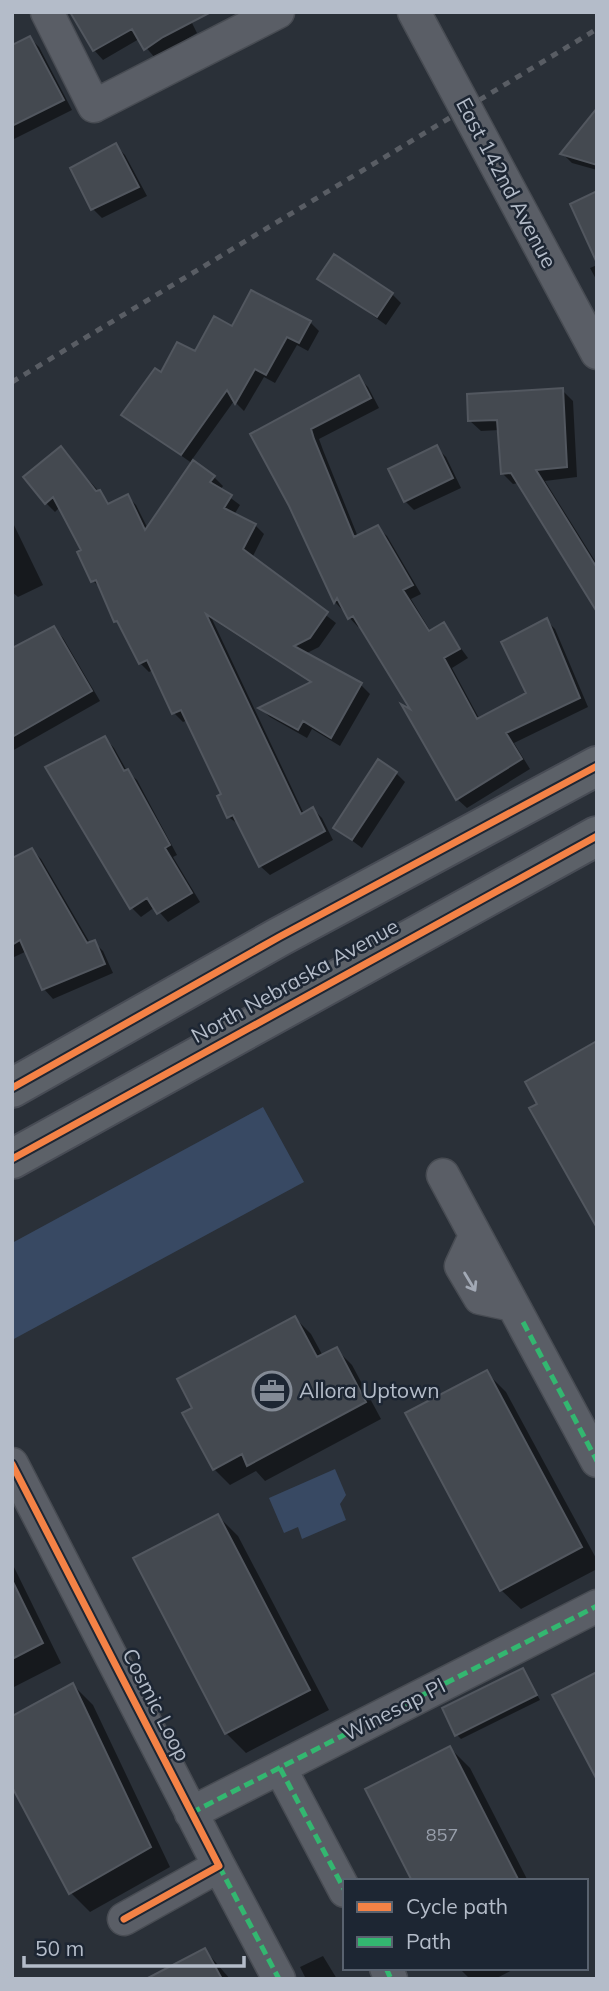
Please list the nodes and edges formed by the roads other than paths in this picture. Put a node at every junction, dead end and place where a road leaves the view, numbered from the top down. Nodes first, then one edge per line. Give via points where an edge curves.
1 (47, 12) edge
2 (278, 12) edge
3 (414, 12) edge
4 (597, 353) edge
5 (597, 766) edge
6 (597, 836) edge
7 (12, 1088) edge
8 (12, 1159) edge
9 (443, 1175) dead end
10 (597, 1461) edge
11 (12, 1464) edge
12 (597, 1606) edge
13 (280, 1768) junction
14 (191, 1813) junction
15 (219, 1866) junction
16 (343, 1887) edge
17 (124, 1919) dead end
18 (279, 1979) edge

1 - 2 street via 94,106
3 - 4 street, East 142nd Avenue
5 - 7 main road via 279,937
6 - 8 main road, North Nebraska Avenue
9 - 10 street via 475,1236 461,1266 480,1298 513,1305
11 - 14 street, Cosmic Loop
12 - 13 street, Winesap Pl
13 - 14 street, Winesap Pl
13 - 16 street
14 - 15 street, Cosmic Loop
15 - 17 street
15 - 18 street, Cosmic Loop

